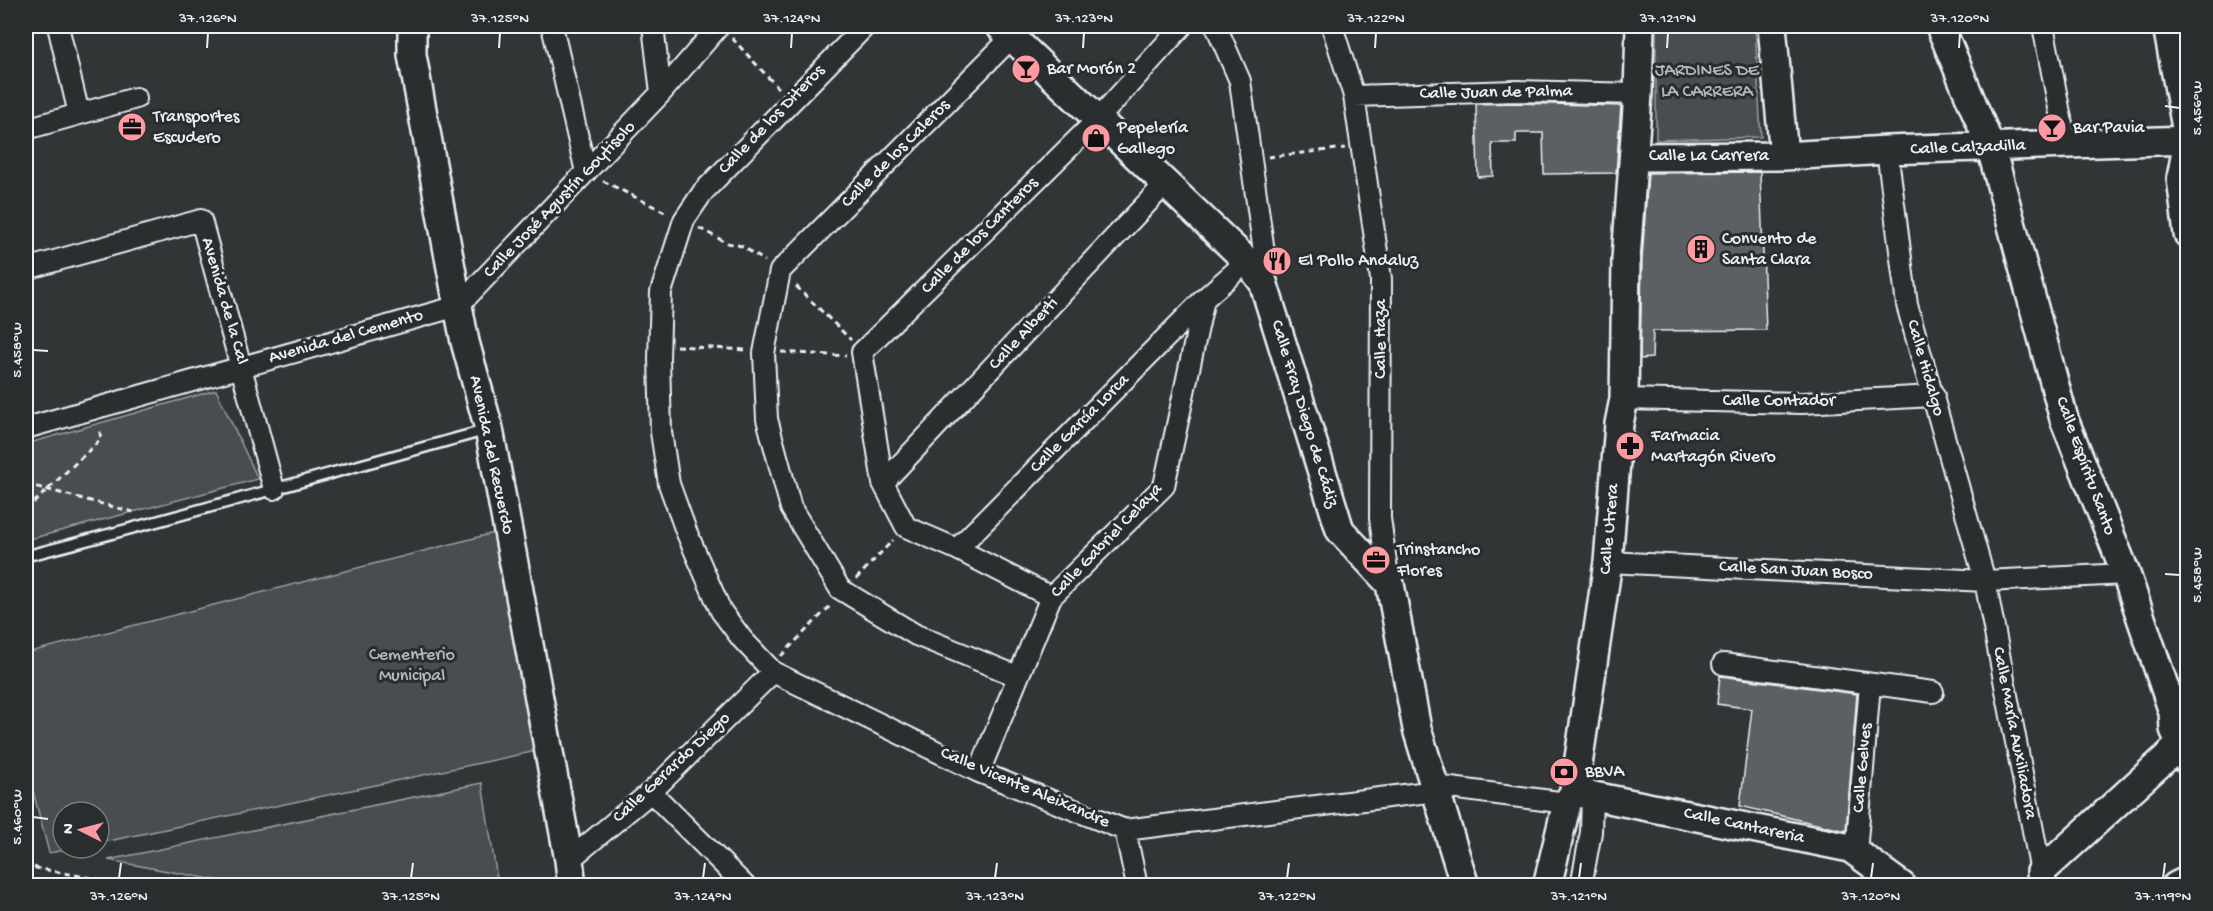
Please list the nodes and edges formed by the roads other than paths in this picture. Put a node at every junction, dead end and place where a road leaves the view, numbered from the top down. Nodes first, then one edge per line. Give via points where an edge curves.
1 (58, 26) edge
2 (412, 26) edge
3 (552, 26) edge
4 (653, 26) edge
5 (865, 26) edge
6 (1182, 26) edge
7 (1216, 26) edge
8 (1332, 26) edge
9 (1640, 26) edge
10 (1772, 26) edge
11 (1940, 26) edge
12 (2043, 26) edge
13 (2167, 26) edge
14 (723, 30) edge
15 (1006, 31) edge
16 (661, 93) junction
17 (1638, 94) junction
18 (1354, 96) junction
19 (136, 98) dead end
20 (79, 114) junction
21 (1097, 120) junction
22 (26, 129) edge
23 (2187, 140) edge
24 (2066, 144) junction
25 (1991, 148) junction
26 (1887, 150) junction
27 (1784, 156) junction
28 (1635, 157) junction
29 (585, 172) junction
30 (1165, 184) junction
31 (2187, 234) edge
32 (1247, 261) junction
33 (26, 269) edge
34 (1263, 282) junction
35 (1204, 299) junction
36 (459, 306) junction
37 (242, 366) junction
38 (1934, 396) junction
39 (1624, 399) junction
40 (26, 428) edge
41 (489, 429) junction
42 (882, 483) junction
43 (274, 489) junction
44 (957, 549) junction
45 (26, 556) edge
46 (1608, 562) junction
47 (2126, 574) junction
48 (1985, 581) junction
49 (1390, 584) junction
50 (1051, 597) junction
51 (1723, 664) dead end
52 (773, 672) junction
53 (1017, 676) junction
54 (1870, 684) junction
55 (1933, 692) dead end
56 (2180, 704) edge
57 (2184, 753) edge
58 (979, 772) junction
59 (1435, 789) junction
60 (651, 792) junction
61 (1578, 796) junction
62 (1125, 830) junction
63 (1856, 853) junction
64 (570, 873) edge
65 (2042, 879) edge
66 (2187, 880) edge
67 (584, 885) edge
68 (745, 885) edge
69 (1137, 885) edge
70 (1465, 885) edge
71 (1547, 885) edge
72 (1581, 885) edge
73 (1902, 885) edge
74 (2176, 885) edge

1 - 20 street
2 - 36 street, Avenida del Recuerdo via 412,56
3 - 29 street
4 - 16 street
5 - 52 street, Calle de los Diteros via 703,192 684,221 661,292 661,432 669,484 721,611
6 - 21 street, Calle de los Canteros
7 - 34 street via 1240,81 1264,252
8 - 18 street, Calle Haza
9 - 17 street, Calle Utrera
10 - 27 street
11 - 25 street, Calle Espíritu Santo
12 - 24 street
13 - 23 street
14 - 16 street, Calle José Agustín Goytisolo
15 - 21 street, Calle Fray Diego de Cádiz
15 - 53 street, Calle de los Caleros via 780,271 764,353 767,419 791,508 840,589 916,635
16 - 29 street, Calle José Agustín Goytisolo
17 - 18 street, Calle Juan de Palma via 1516,91
17 - 28 street, Calle Utrera
18 - 49 street, Calle Haza via 1381,279 1380,518
19 - 20 street
20 - 22 street
21 - 30 street, Calle Fray Diego de Cádiz
21 - 42 street, Calle de los Canteros via 862,352
23 - 24 street, Calle Calzadilla
23 - 31 street via 2181,178
24 - 25 street, Calle Calzadilla
25 - 26 street, Calle Calzadilla
25 - 47 street, Calle Espíritu Santo via 2064,419
26 - 27 street, Calle Calzadilla
26 - 38 street, Calle Hidalgo via 1907,305
27 - 28 street, Calle La Carrera
28 - 39 street, Calle Utrera via 1626,259
29 - 36 street, Calle José Agustín Goytisolo
30 - 32 street, Calle Fray Diego de Cádiz
30 - 42 street, Calle Alberti
32 - 34 street, Calle Fray Diego de Cádiz
32 - 35 street, Calle García Lorca
33 - 37 street, Avenida de la Cal via 201,220
34 - 49 street, Calle Fray Diego de Cádiz via 1340,530
35 - 44 street, Calle García Lorca
35 - 50 street, Calle Gabriel Celaya via 1164,486
36 - 37 street, Avenida del Cemento
36 - 41 street, Avenida del Recuerdo
37 - 40 street, Avenida del Cemento
37 - 43 street, Avenida de la Cal
38 - 39 street, Calle Contador via 1802,403
38 - 48 street, Calle Hidalgo
39 - 46 street, Calle Utrera
41 - 43 lane
41 - 64 street, Avenida del Recuerdo
42 - 44 street via 906,527
43 - 45 lane
44 - 50 street
46 - 48 street, Calle San Juan Bosco
46 - 61 street, Calle Utrera
47 - 48 street, Calle San Juan Bosco
47 - 56 street, Calle Espíritu Santo
48 - 65 street, Calle María Auxiliadora
49 - 59 street via 1417,729
50 - 53 street, Calle Gabriel Celaya
51 - 54 street
52 - 58 street, Calle Vicente Aleixandre
52 - 60 street, Calle Gerardo Diego
53 - 58 street, Calle Gabriel Celaya
54 - 55 street
54 - 63 street, Calle Gelves
56 - 57 street, Calle Espíritu Santo via 2174,729
57 - 65 street
58 - 62 street, Calle Vicente Aleixandre
59 - 61 street, Calle Vicente Aleixandre
59 - 62 street, Calle Vicente Aleixandre
59 - 70 street
60 - 64 street, Calle Gerardo Diego
60 - 68 street
61 - 63 street, Calle Cantareria via 1850,848
61 - 71 street, Calle Utrera
61 - 72 street via 1591,832
62 - 69 street
63 - 73 street, Calle Cantareria
64 - 67 street
66 - 74 street

